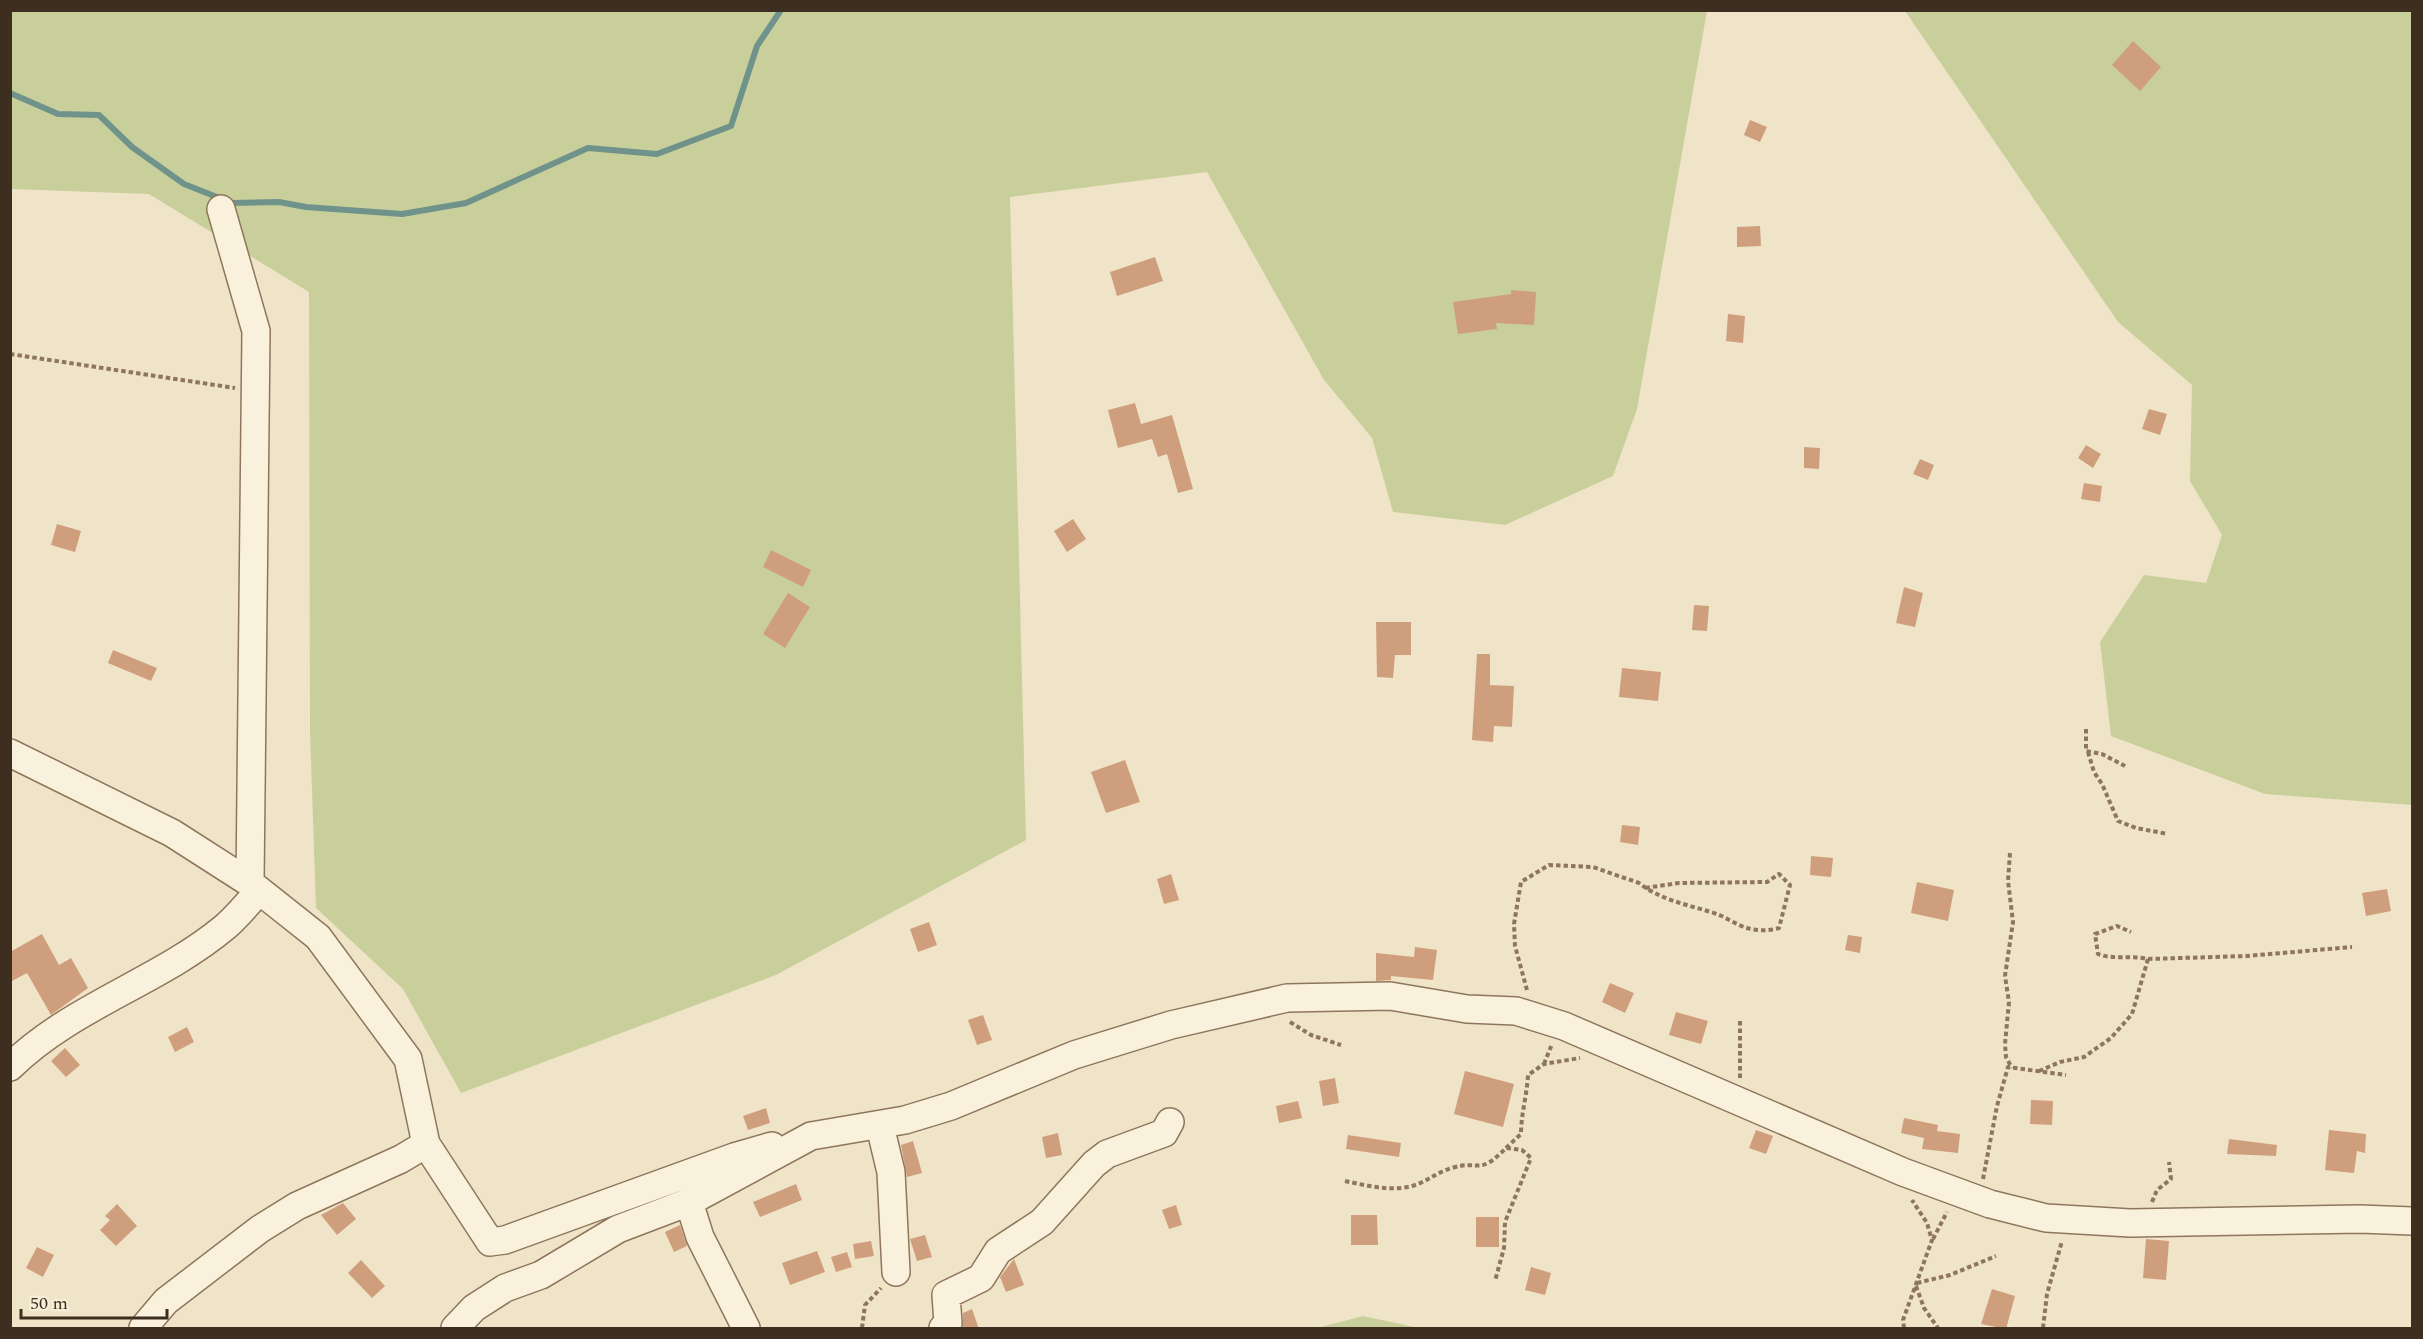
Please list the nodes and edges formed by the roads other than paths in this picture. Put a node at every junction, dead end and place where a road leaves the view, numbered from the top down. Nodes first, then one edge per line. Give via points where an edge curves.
1 (221, 209) dead end
2 (10, 753) edge
3 (255, 887) junction
4 (10, 1067) edge
5 (1170, 1122) dead end
6 (880, 1126) junction
7 (811, 1136) junction
8 (426, 1144) junction
9 (689, 1202) junction
10 (2412, 1221) edge
11 (896, 1272) road end
12 (752, 1328) edge
13 (143, 1329) edge
14 (455, 1329) edge
15 (943, 1329) edge

1 - 3 street via 256,331
2 - 3 street via 172,833
3 - 4 street via 225,927 34,1044
3 - 8 street via 318,937 408,1059
5 - 15 street via 1164,1133 1107,1154 1094,1164 1042,1222 998,1251 981,1278 946,1295 948,1323
6 - 7 street
6 - 10 street via 951,1106 1074,1055 1171,1025 1287,998 1390,996 1527,1015 1564,1026 1895,1169 1967,1196 2046,1218 2145,1223
6 - 11 street via 891,1172
7 - 8 street via 734,1157 505,1240 490,1242
7 - 9 street
8 - 13 street via 260,1228 166,1301
9 - 12 street via 700,1237
9 - 14 street via 618,1229 541,1275 504,1288 474,1308

